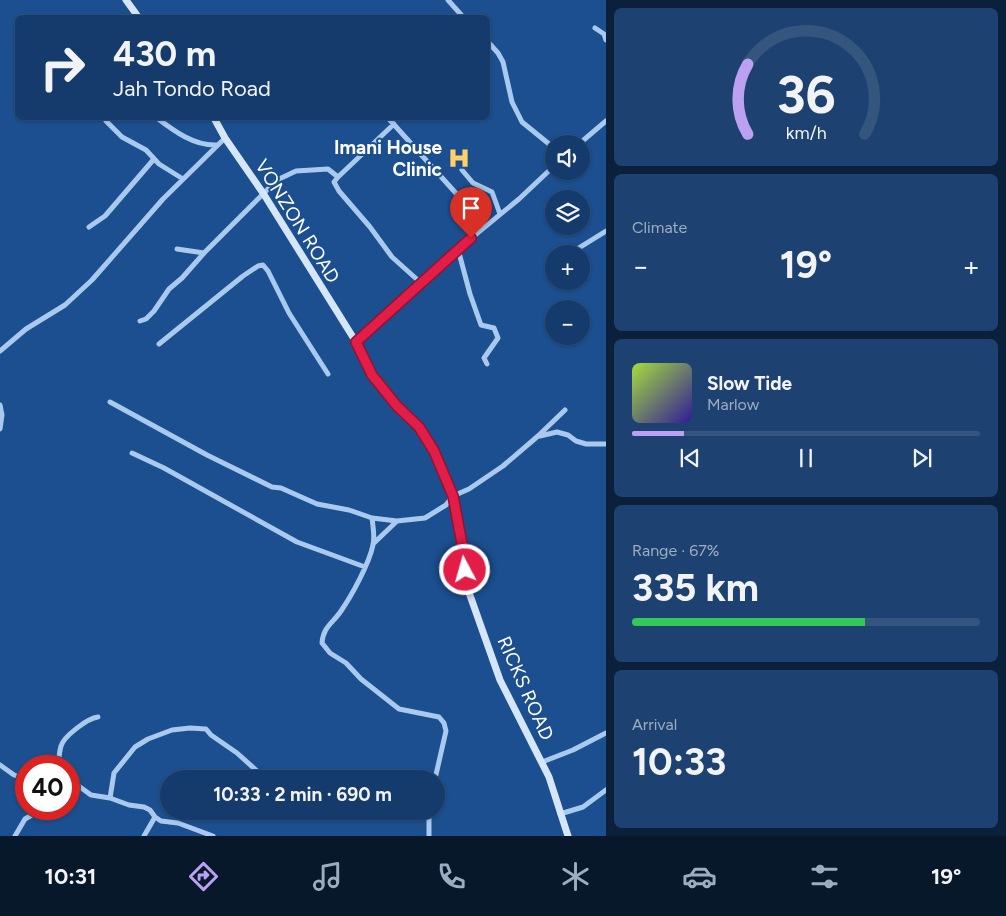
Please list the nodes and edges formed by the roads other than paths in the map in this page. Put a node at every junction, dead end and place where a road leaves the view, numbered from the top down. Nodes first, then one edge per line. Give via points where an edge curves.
1 (126, 0) edge
2 (448, 0) edge
3 (137, 15) edge
4 (459, 15) edge
5 (595, 28) dead end
6 (606, 40) edge
7 (490, 44) edge
8 (106, 120) dead end
9 (160, 120) edge
10 (215, 120) edge
11 (390, 120) edge
12 (606, 123) edge
13 (394, 124) junction
14 (590, 135) edge
15 (226, 138) junction
16 (545, 141) edge
17 (217, 145) junction
18 (154, 159) junction
19 (462, 170) dead end
20 (545, 174) edge
21 (338, 177) junction
22 (183, 179) junction
23 (263, 193) junction
24 (500, 214) junction
25 (89, 227) dead end
26 (484, 227) junction
27 (606, 232) edge
28 (584, 245) edge
29 (177, 249) dead end
30 (458, 249) junction
31 (204, 253) junction
32 (421, 283) junction
33 (140, 321) dead end
34 (356, 342) junction
35 (159, 344) dead end
36 (0, 351) edge
37 (487, 364) dead end
38 (328, 374) dead end
39 (110, 402) dead end
40 (0, 405) edge
41 (565, 410) dead end
42 (0, 429) edge
43 (538, 436) junction
44 (606, 444) edge
45 (132, 453) dead end
46 (453, 496) junction
47 (372, 518) junction
48 (397, 521) junction
49 (373, 544) junction
50 (365, 567) junction
51 (98, 717) dead end
52 (606, 733) edge
53 (60, 755) edge
54 (542, 762) junction
55 (0, 765) edge
56 (256, 770) edge
57 (437, 770) edge
58 (15, 775) edge
59 (80, 787) edge
60 (606, 790) edge
61 (110, 798) junction
62 (560, 814) junction
63 (154, 817) junction
64 (24, 820) edge
65 (428, 820) edge
66 (15, 836) edge
67 (144, 836) edge
68 (213, 836) edge
69 (429, 836) edge
70 (568, 836) edge

1 - 3 street
2 - 4 street
5 - 6 street via 604,34
7 - 16 street via 503,62 512,102 522,122
8 - 18 street via 122,137 146,150
9 - 17 street via 205,146
10 - 15 street, VONZON ROAD
11 - 13 street
12 - 14 street
13 - 21 street
13 - 26 street
15 - 17 street
15 - 23 street, VONZON ROAD
17 - 22 street
18 - 22 street
18 - 25 street via 105,216
19 - 24 street via 473,183 492,192
20 - 24 street
21 - 23 street via 328,169 296,171 277,180
21 - 32 street via 334,182 339,191 392,257
22 - 36 street via 92,280 65,305 26,329
23 - 31 street
23 - 34 street, VONZON ROAD
24 - 26 street
26 - 30 street
27 - 28 street
29 - 31 street
30 - 32 street
30 - 37 street via 481,324 494,328 498,338 484,358
31 - 33 street via 169,289 154,311
32 - 34 street
34 - 46 street, RICKS ROAD via 372,375 419,427 434,451
35 - 38 street via 242,276 263,265
39 - 47 street via 256,480 317,504
40 - 42 street
41 - 43 street
43 - 44 street via 556,432 586,444
43 - 46 street via 484,479
45 - 50 street via 297,542
46 - 48 street via 446,505 425,518
46 - 54 street, RICKS ROAD via 466,584 500,680
47 - 48 street
47 - 49 street
48 - 49 street
49 - 50 street
50 - 57 street via 348,601 322,633 322,643 399,709 439,717 446,730
51 - 53 street via 64,740
52 - 54 street
54 - 62 street, RICKS ROAD
55 - 58 street
56 - 61 street via 206,729 172,730 135,747 114,773
59 - 61 street via 91,795
60 - 62 street via 583,807
61 - 63 street via 144,807
62 - 70 street, RICKS ROAD
63 - 67 street
63 - 68 street
64 - 66 street
65 - 69 street

